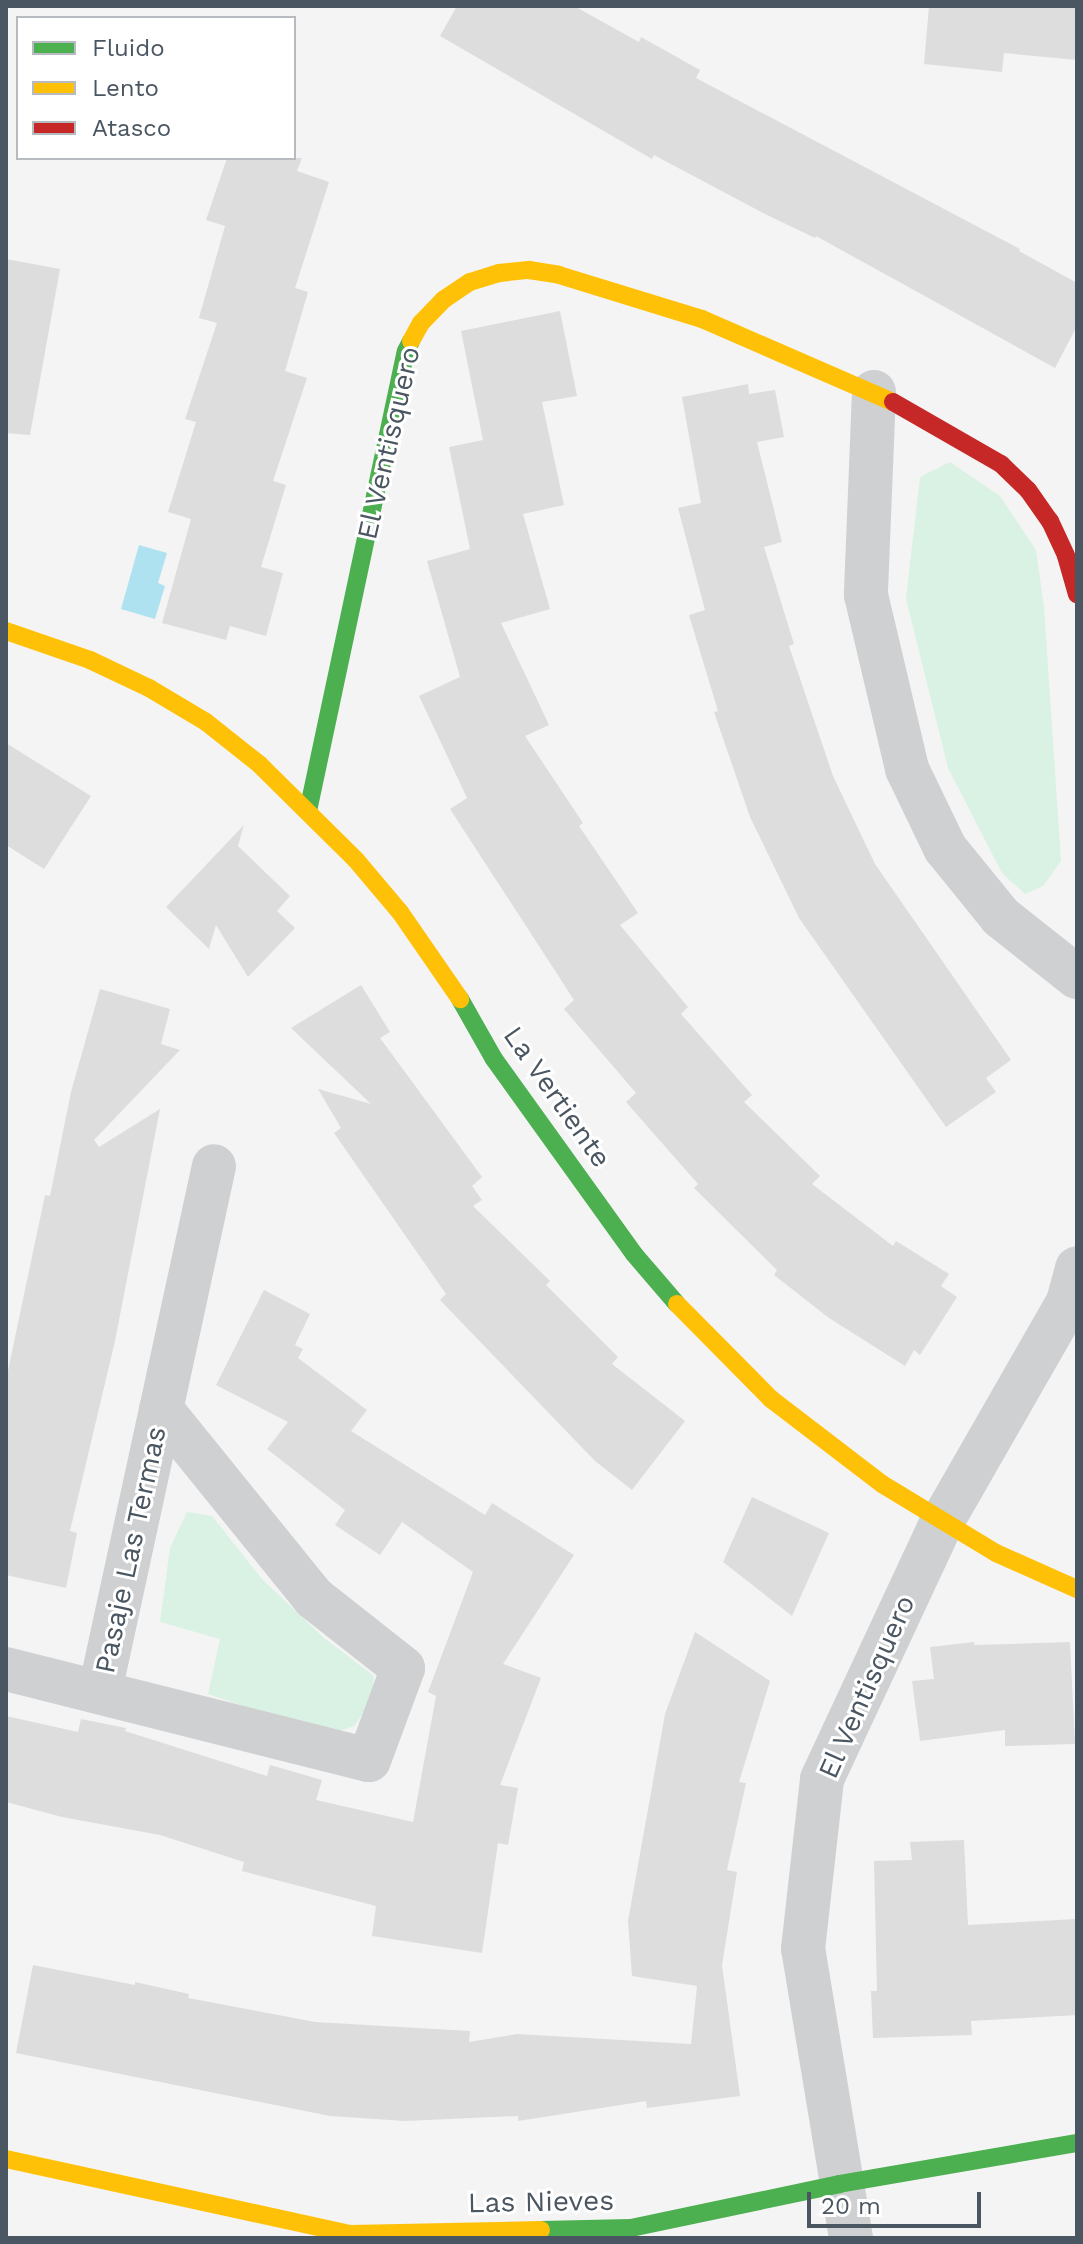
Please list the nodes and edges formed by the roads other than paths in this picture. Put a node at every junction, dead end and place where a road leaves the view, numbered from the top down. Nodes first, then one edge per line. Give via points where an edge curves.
1 (874, 392) junction
2 (1077, 594) edge
3 (6, 631) edge
4 (308, 811) junction
5 (1077, 977) edge
6 (214, 1166) dead end
7 (1077, 1268) edge
8 (161, 1409) junction
9 (942, 1522) junction
10 (1077, 1589) edge
11 (6, 1669) edge
12 (100, 1691) junction
13 (1077, 2143) edge
14 (6, 2159) edge
15 (839, 2184) junction
16 (851, 2238) edge

1 - 2 street, El Ventisquero via 1001,464 1028,490 1050,521
1 - 4 street, El Ventisquero via 702,319 559,275 499,273 470,282 443,300 421,323 406,351
1 - 5 street via 866,595 907,769 945,848 1001,917
3 - 4 street, La Vertiente via 90,660 195,715 259,764
4 - 9 street, La Vertiente via 400,912 520,1096 634,1254 699,1330 825,1443
6 - 8 street, Pasaje Las Termas
7 - 9 street, El Ventisquero via 1068,1302
8 - 12 street, Pasaje Las Termas
8 - 12 street, Pasaje Las Termas via 314,1598 403,1668 369,1760
9 - 10 street, La Vertiente
9 - 15 street, El Ventisquero via 822,1779 803,1949
11 - 12 street, Pasaje Las Termas
13 - 15 street, Las Nieves
14 - 15 street, Las Nieves via 350,2234 631,2228
15 - 16 street, El Ventisquero

